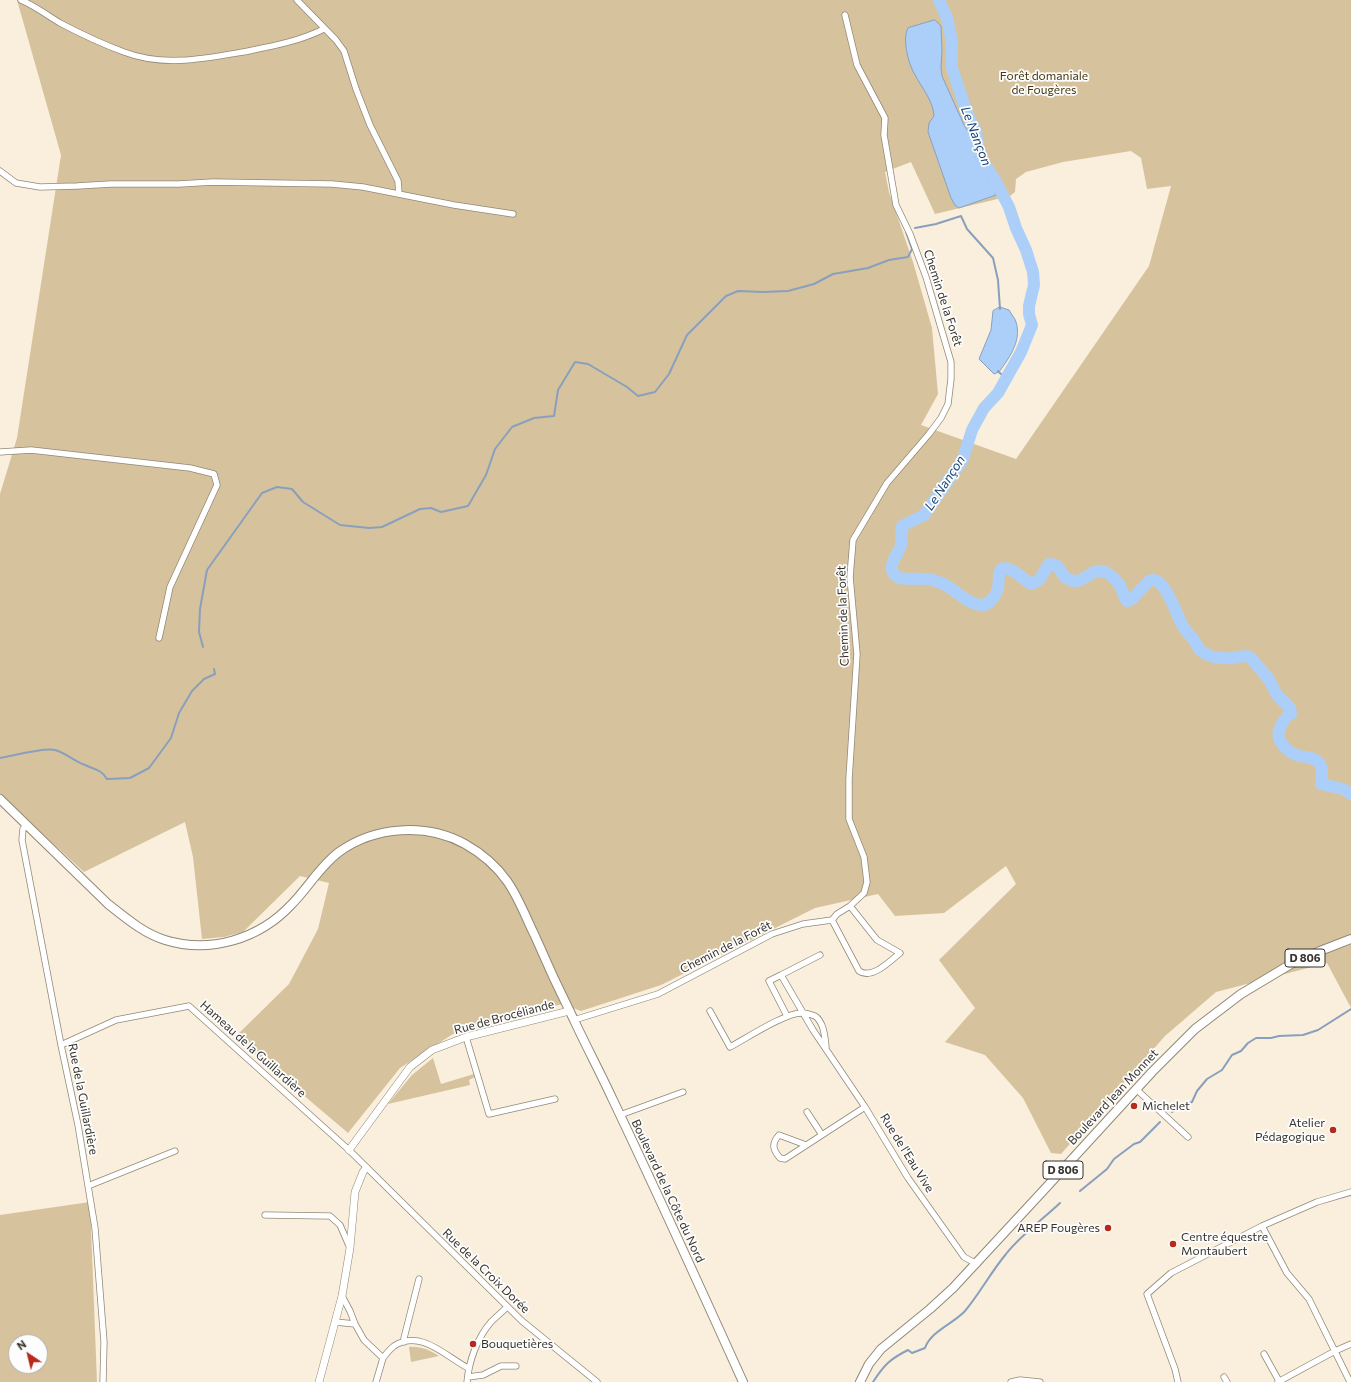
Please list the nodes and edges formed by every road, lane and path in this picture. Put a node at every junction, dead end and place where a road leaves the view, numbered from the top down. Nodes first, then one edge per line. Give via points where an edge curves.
1 (21, 0) edge
2 (297, 0) edge
3 (845, 15) dead end
4 (324, 28) junction
5 (0, 171) edge
6 (399, 194) junction
7 (513, 214) dead end
8 (0, 452) edge
9 (159, 638) dead end
10 (0, 799) edge
11 (26, 824) junction
12 (850, 906) junction
13 (832, 920) junction
14 (1351, 939) edge
15 (820, 955) dead end
16 (781, 975) junction
17 (569, 1011) junction
18 (710, 1011) dead end
19 (802, 1012) junction
20 (787, 1016) junction
21 (574, 1020) junction
22 (466, 1036) junction
23 (61, 1045) junction
24 (826, 1048) junction
25 (1136, 1089) junction
26 (683, 1092) dead end
27 (555, 1098) dead end
28 (865, 1106) junction
29 (807, 1112) dead end
30 (620, 1115) junction
31 (822, 1135) junction
32 (1188, 1137) dead end
33 (806, 1145) junction
34 (349, 1150) junction
35 (175, 1151) dead end
36 (366, 1168) junction
37 (88, 1186) junction
38 (1351, 1192) edge
39 (265, 1215) dead end
40 (1262, 1226) junction
41 (350, 1248) junction
42 (976, 1264) junction
43 (419, 1279) dead end
44 (342, 1296) junction
45 (507, 1307) junction
46 (335, 1322) junction
47 (355, 1324) junction
48 (404, 1342) junction
49 (1351, 1344) edge
50 (1335, 1351) junction
51 (1264, 1354) dead end
52 (382, 1358) junction
53 (516, 1366) dead end
54 (468, 1368) junction
55 (468, 1380) edge
56 (103, 1382) edge
57 (319, 1382) edge
58 (376, 1382) edge
59 (597, 1382) edge
60 (743, 1382) edge
61 (860, 1382) edge
62 (1011, 1382) edge
63 (1040, 1382) edge
64 (1178, 1382) edge
65 (1278, 1382) edge
66 (1350, 1382) edge

1 - 4 street via 99,42 154,60 199,60 289,43
2 - 4 street
3 - 12 street, Chemin de la Forêt via 857,65 885,118 884,135 896,205 926,277 951,362 948,404 941,418 887,483 853,540 850,577 857,654 849,819 864,857 867,882 864,893
4 - 6 street via 344,51 370,125 398,181
5 - 6 street via 16,183 40,187 213,182 332,184
6 - 7 street
8 - 9 street via 31,450 190,468 214,474 216,485 170,587
10 - 11 main road, Boulevard de la Côte du Nord
11 - 17 main road, Boulevard de la Côte du Nord via 125,918 164,940 202,945 222,944 241,938 277,918 338,852 359,841 379,833 399,830 439,833 466,844 479,853 507,882 520,904
11 - 23 street, Rue de la Guillardière via 22,840
12 - 13 street, Chemin de la Forêt
12 - 13 street via 877,940 900,953 876,971 861,973
13 - 21 street, Chemin de la Forêt via 803,924 772,934 658,994
14 - 25 main road, Boulevard Jean Monnet / D 806 via 1290,964 1241,994 1195,1029
15 - 16 street
16 - 19 street, Rue de l'Eau Vive
16 - 20 street via 769,981
17 - 21 main road, Boulevard de la Côte du Nord
17 - 22 street, Rue de Brocéliande
18 - 20 street via 730,1047
19 - 20 street
19 - 24 street, Rue de l'Eau Vive
19 - 24 street, Rue de l'Eau Vive via 816,1017 822,1026
21 - 30 main road, Boulevard de la Côte du Nord
22 - 27 street via 489,1114
22 - 34 street, Rue de Brocéliande via 432,1050 410,1067
23 - 34 street, Hameau de la Guillardière via 116,1020 189,1006
23 - 37 street, Rue de la Guillardière
24 - 28 street, Rue de l'Eau Vive
25 - 32 street
25 - 42 main road, Boulevard Jean Monnet / D 806
26 - 30 street
28 - 31 street
28 - 42 street, Rue de l'Eau Vive via 908,1178 955,1246 964,1257
29 - 31 street
30 - 60 main road, Boulevard de la Côte du Nord
31 - 33 street
33 - 33 street via 785,1159 774,1152 773,1146 779,1135
34 - 36 street, Hameau de la Guillardière
35 - 37 street
36 - 41 street via 355,1192
36 - 45 street, Rue de la Croix Dorée
37 - 56 street, Rue de la Guillardière via 95,1228 104,1342
38 - 40 street via 1317,1202
39 - 41 street via 330,1216 340,1225
40 - 50 street via 1287,1273 1309,1299
40 - 64 street via 1171,1273 1147,1294
41 - 44 street
42 - 61 main road, Boulevard Jean Monnet / D 806 via 930,1309 881,1349 869,1364
43 - 48 street
44 - 46 street
44 - 47 street
45 - 54 street via 491,1322
45 - 59 street, Rue de la Croix Dorée
46 - 47 street
46 - 57 street
47 - 52 street via 364,1340
48 - 52 street via 393,1347
48 - 54 street via 430,1344
49 - 50 street
50 - 65 street
50 - 66 street
51 - 65 street
52 - 58 street
53 - 55 street via 501,1366
54 - 55 street
62 - 63 street

